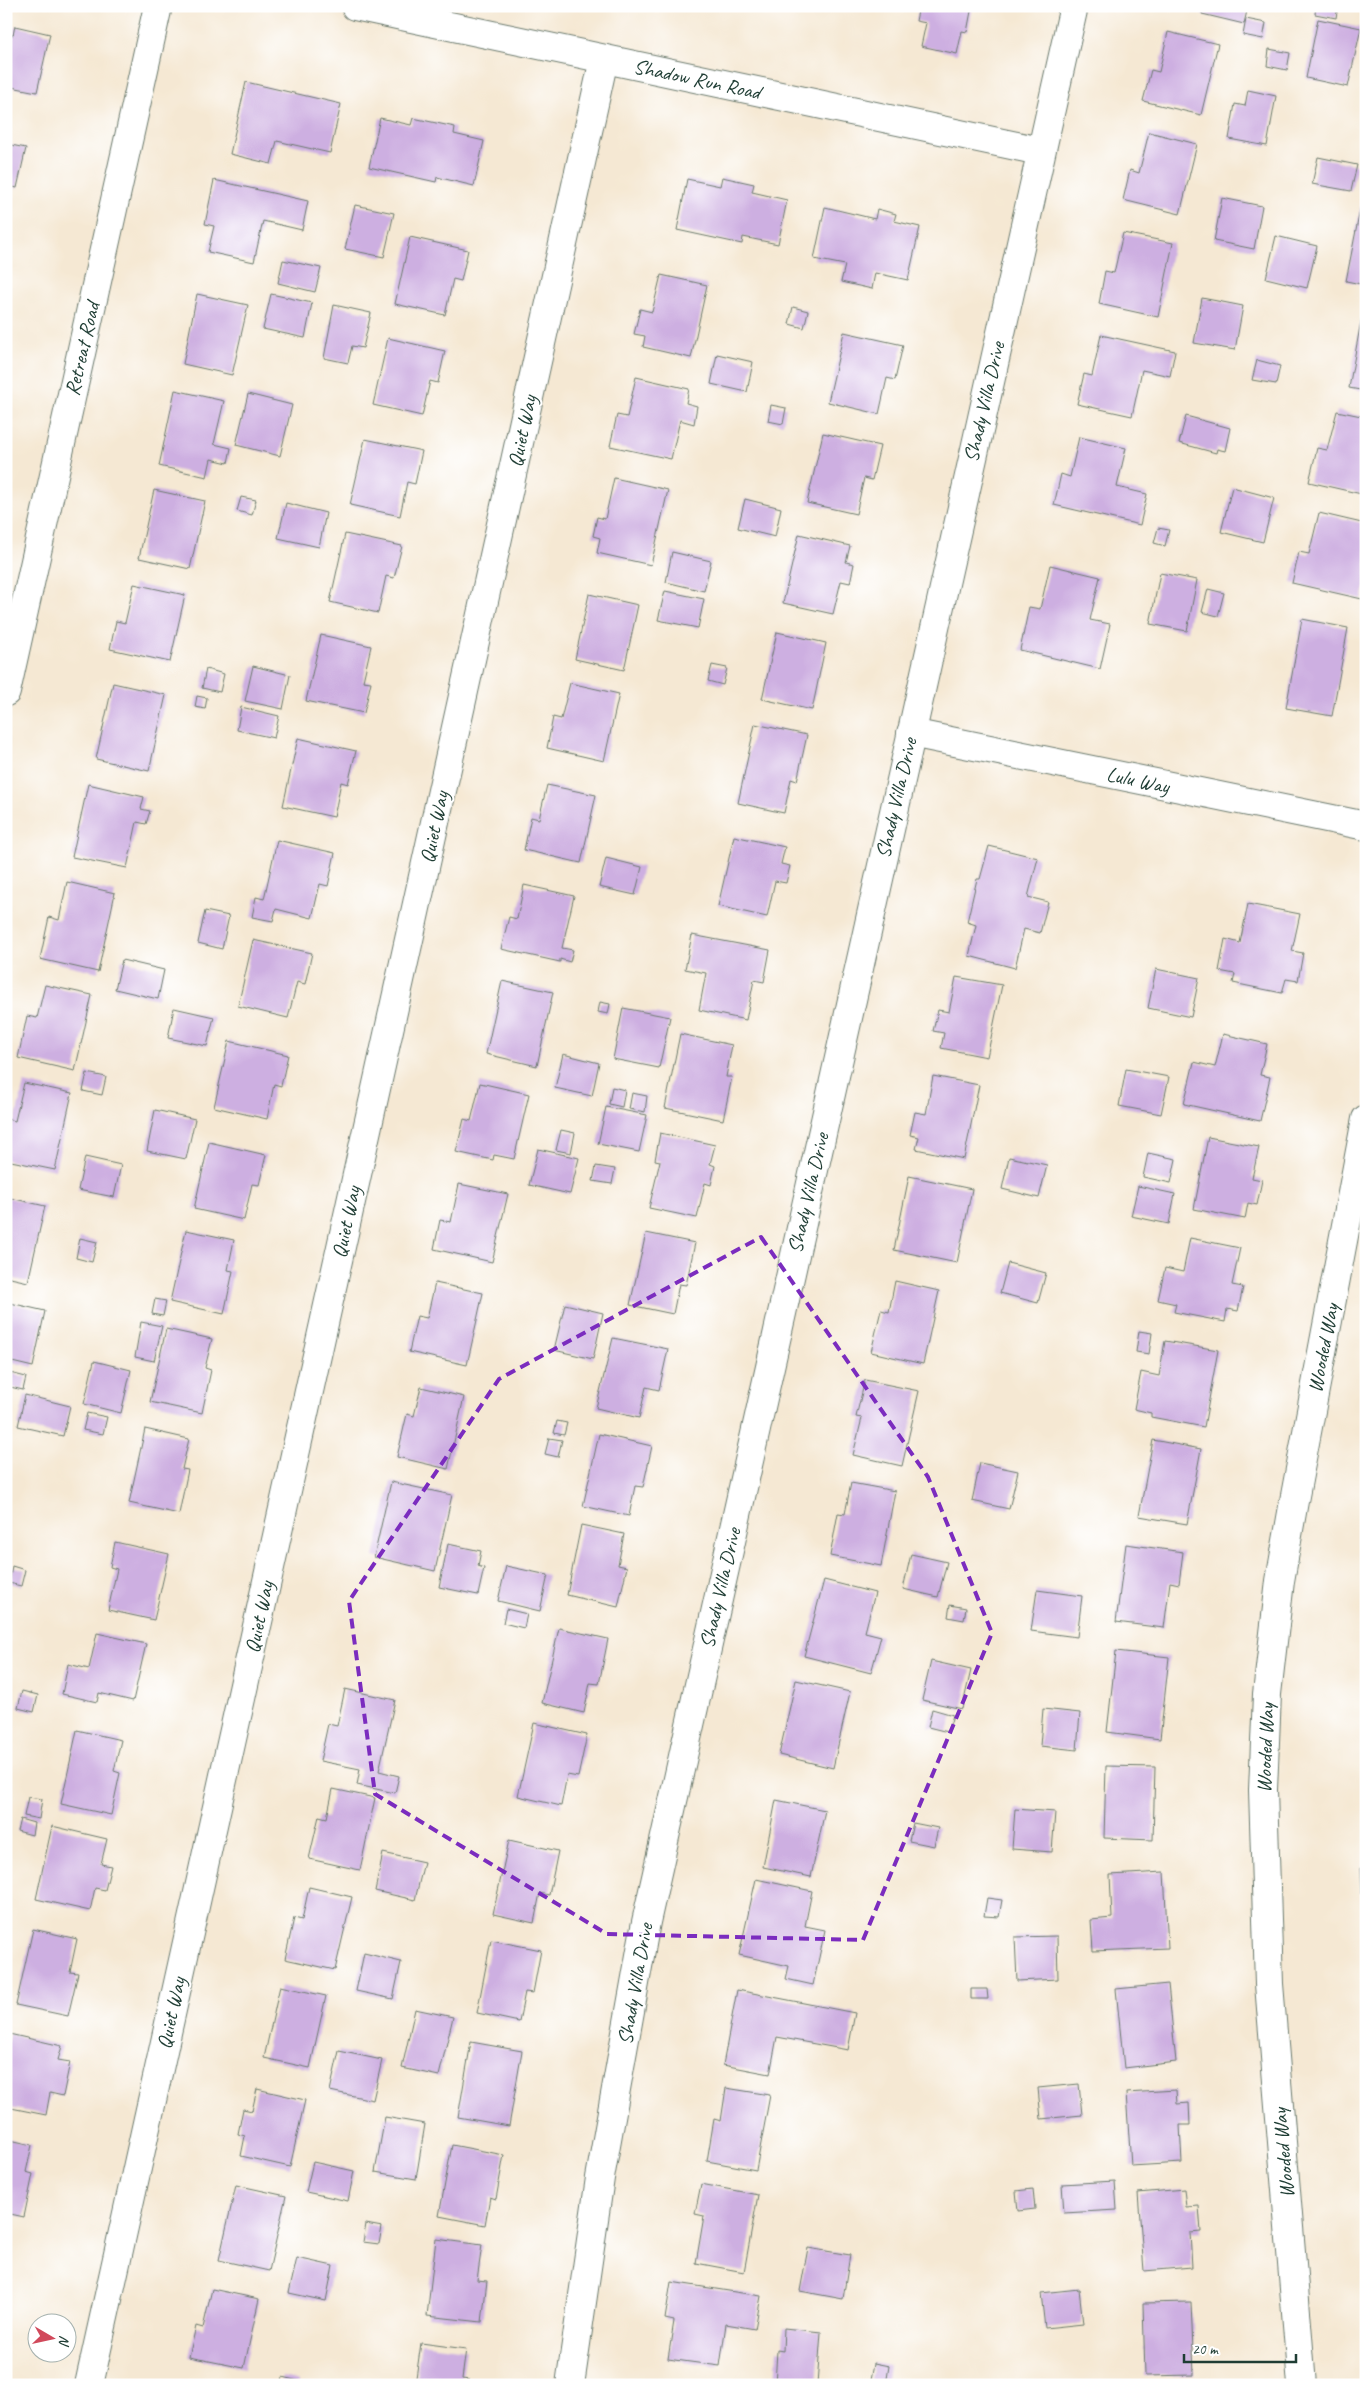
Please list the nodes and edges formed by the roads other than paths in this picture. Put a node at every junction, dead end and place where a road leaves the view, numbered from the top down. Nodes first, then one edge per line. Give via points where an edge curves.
1 (158, 6) edge
2 (355, 6) edge
3 (1074, 6) edge
4 (604, 59) junction
5 (1040, 151) junction
6 (6, 692) edge
7 (911, 733) junction
8 (1366, 826) edge
9 (1366, 1119) edge
10 (89, 2385) edge
11 (570, 2385) edge
12 (1302, 2385) edge

1 - 6 street, Retreat Road
2 - 4 street, Shadow Run Road
3 - 5 street, Shady Villa Drive
4 - 5 street, Shadow Run Road
4 - 10 street, Quiet Way
5 - 7 street, Shady Villa Drive
7 - 8 street, Lulu Way
7 - 11 street, Shady Villa Drive via 646,1922 600,2178
9 - 12 street, Wooded Way via 1280,1581 1267,1694 1263,1790 1269,1984

